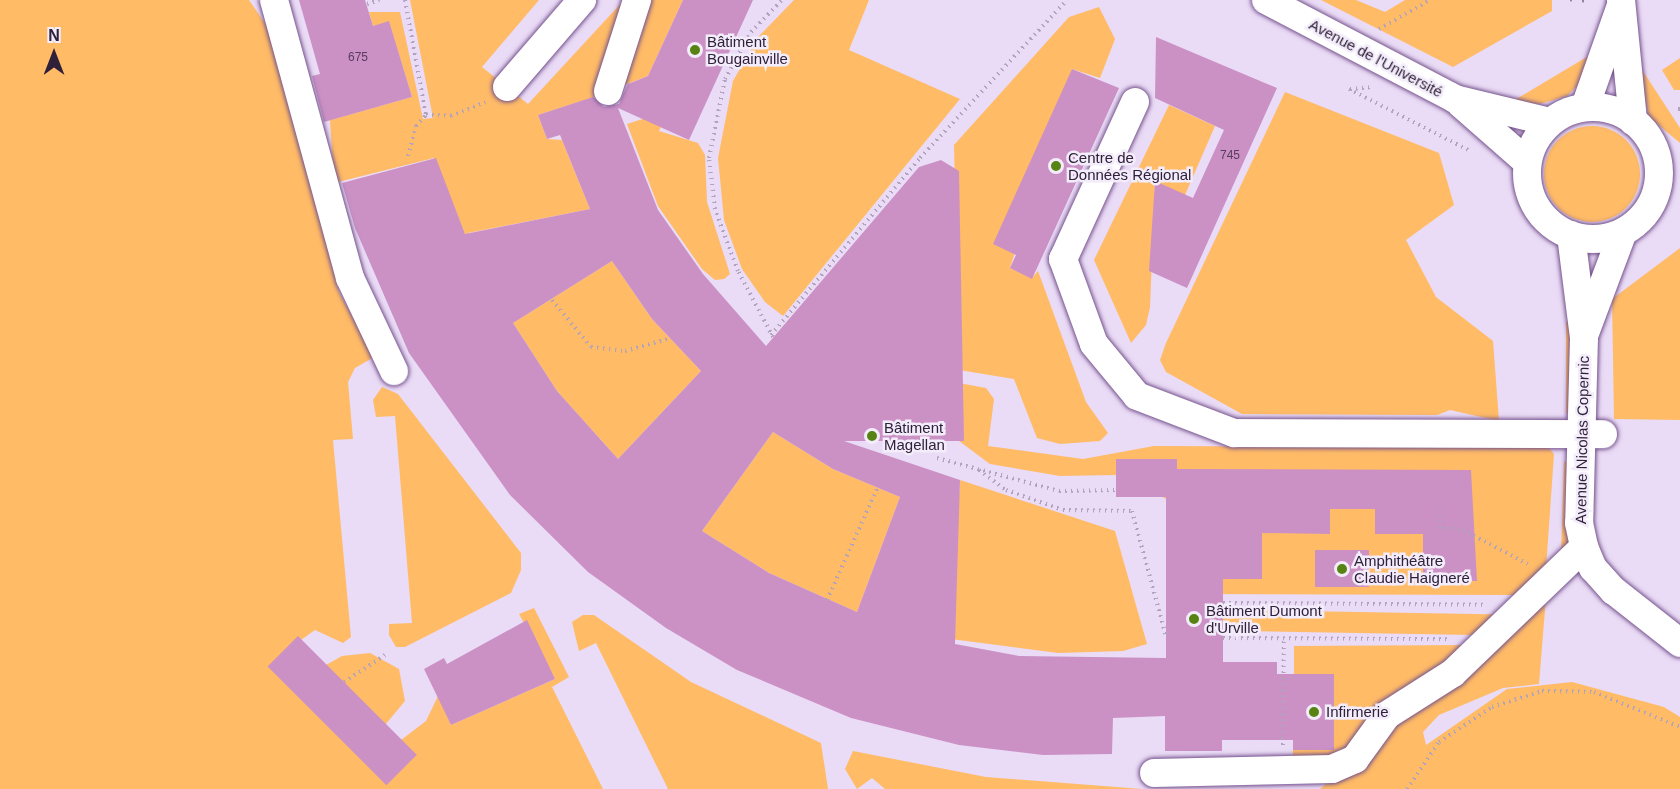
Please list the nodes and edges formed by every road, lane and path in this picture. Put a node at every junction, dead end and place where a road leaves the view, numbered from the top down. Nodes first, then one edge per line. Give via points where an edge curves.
1 (274, 0) edge
2 (379, 0) edge
3 (405, 0) edge
4 (582, 0) edge
5 (637, 0) edge
6 (782, 0) edge
7 (1067, 0) edge
8 (1266, 0) edge
9 (1430, 0) edge
10 (367, 4) dead end
11 (1620, 4) edge
12 (1371, 34) dead end
13 (507, 87) joint
14 (1350, 89) dead end
15 (608, 91) dead end
16 (1455, 99) junction
17 (1135, 102) dead end
18 (1585, 107) junction
19 (426, 115) junction
20 (1550, 122) junction
21 (1642, 131) junction
22 (1467, 150) dead end
23 (1680, 153) edge
24 (408, 156) dead end
25 (1527, 162) junction
26 (1667, 196) edge
27 (1623, 232) junction
28 (1571, 236) junction
29 (552, 300) dead end
30 (1584, 338) junction
31 (668, 339) dead end
32 (394, 371) dead end
33 (1592, 434) junction
34 (937, 458) dead end
35 (979, 470) junction
36 (877, 489) dead end
37 (1116, 490) dead end
38 (1440, 509) dead end
39 (1584, 547) junction
40 (1552, 576) junction
41 (827, 600) dead end
42 (1223, 603) dead end
43 (1522, 606) junction
44 (1166, 636) dead end
45 (1223, 638) dead end
46 (1284, 638) junction
47 (1487, 639) junction
48 (1680, 643) edge
49 (385, 655) dead end
50 (344, 682) dead end
51 (1680, 727) edge
52 (1283, 770) junction
53 (1154, 773) dead end
54 (1407, 789) edge

1 - 32 street via 350,278
2 - 10 path
3 - 19 path
4 - 13 street
5 - 15 street
6 - 7 path via 751,32 726,78 709,158 715,209 772,336 920,158
8 - 16 street, Avenue de l'Université
9 - 12 path
11 - 18 street
11 - 21 street
13 - 19 path via 451,116
14 - 22 path
16 - 20 street, Avenue de l'Université
16 - 25 street, Avenue de l'Université
17 - 33 street via 1063,259 1094,344 1137,396 1234,433
18 - 20 street
18 - 21 street via 1610,110
19 - 24 path via 416,126
20 - 25 street
21 - 23 street
21 - 26 street
25 - 28 street via 1530,195 1539,212
26 - 27 street
27 - 28 street via 1606,238
27 - 30 street, Avenue Nicolas Copernic
28 - 30 street, Avenue Nicolas Copernic
29 - 31 path via 591,347 626,351
30 - 33 street, Avenue Nicolas Copernic
33 - 39 street, Avenue Nicolas Copernic via 1579,523
34 - 35 path
35 - 37 path via 1059,491
35 - 44 path via 1005,490 1064,510 1132,511
36 - 41 path
38 - 40 path via 1440,528 1469,533
39 - 40 street
39 - 48 street, Avenue Nicolas Copernic via 1593,568 1614,591
40 - 43 street
42 - 43 path
43 - 47 street
45 - 46 path
46 - 47 path
46 - 52 path
47 - 52 street via 1453,673 1388,715 1355,759 1332,770
49 - 50 path
51 - 54 path via 1594,692 1542,691 1492,707 1439,742
52 - 53 street

